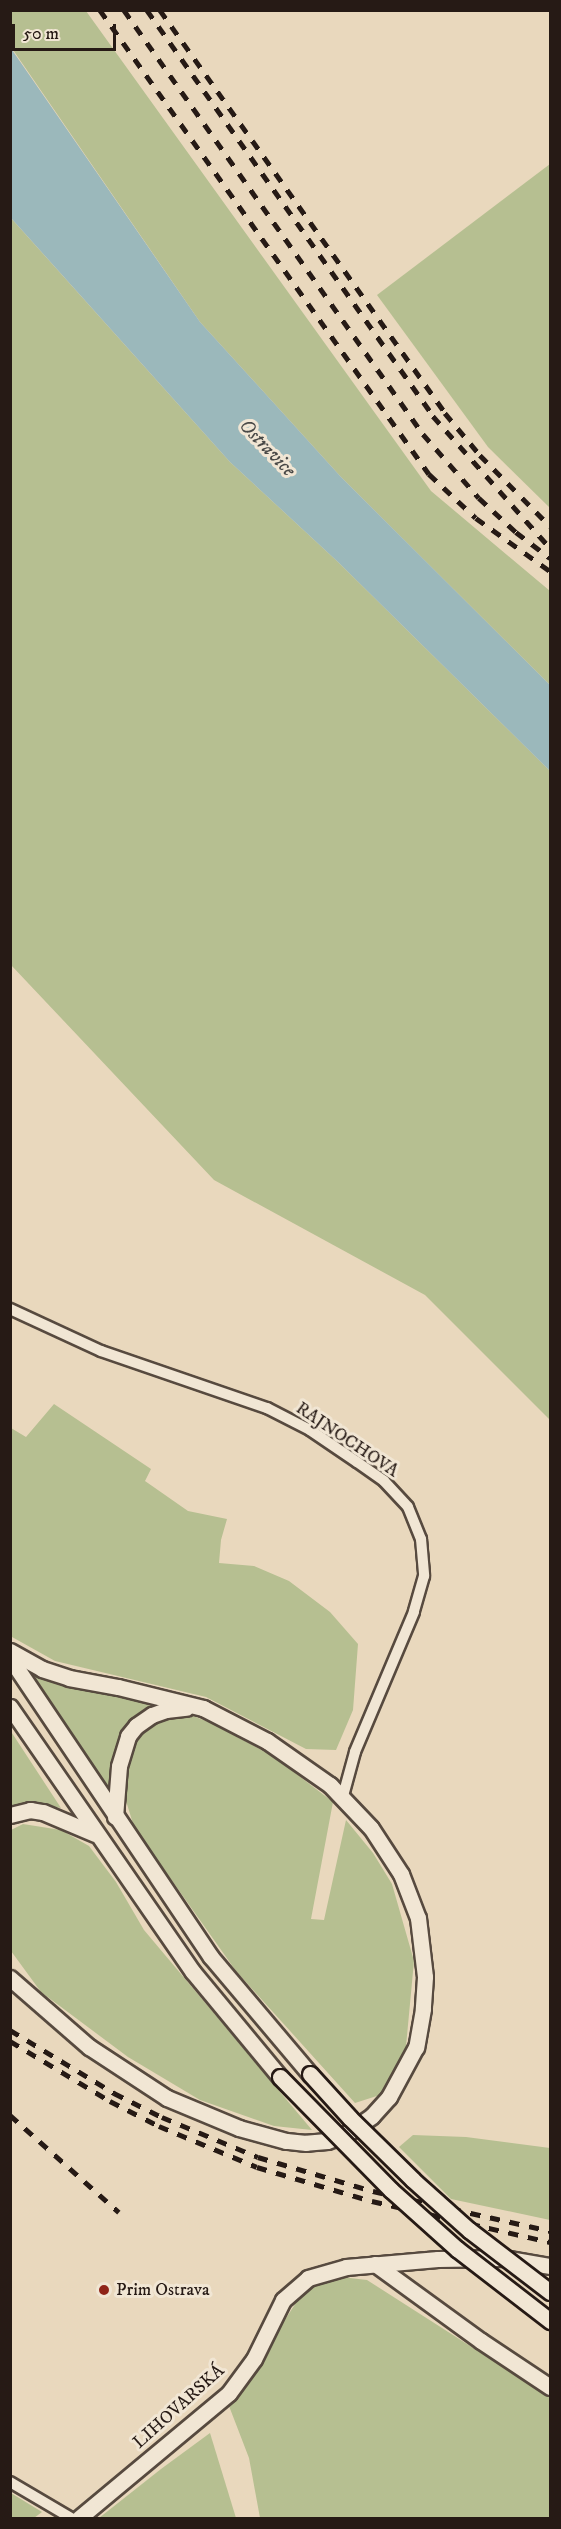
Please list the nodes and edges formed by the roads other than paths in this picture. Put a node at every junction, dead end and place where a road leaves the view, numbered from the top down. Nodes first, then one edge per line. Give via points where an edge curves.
1 (10, 1309) edge
2 (10, 1651) edge
3 (10, 1658) edge
4 (10, 1707) edge
5 (203, 1708) junction
6 (343, 1796) junction
7 (10, 1815) edge
8 (115, 1816) junction
9 (98, 1835) junction
10 (10, 1978) edge
11 (375, 2264) junction
12 (550, 2266) edge
13 (550, 2292) edge
14 (550, 2321) edge
15 (550, 2387) edge
16 (10, 2482) edge
17 (71, 2518) edge
18 (79, 2518) edge

1 - 6 street, RAJNOCHOVA via 101,1351 267,1408 310,1430 357,1462 384,1481 408,1507 423,1551 420,1594 355,1752
2 - 5 main road via 42,1669 69,1678
3 - 8 main road
4 - 9 main road
5 - 6 main road via 267,1741
5 - 8 main road via 158,1712 132,1731 118,1766
6 - 10 main road via 383,1844 408,1888 418,1918 425,1977 419,2032 403,2076 381,2107 348,2133 327,2141 286,2141 239,2128 182,2105 89,2047
7 - 9 main road via 30,1810 43,1812
8 - 13 main road, bridge via 211,1957 350,2118 469,2230
9 - 14 main road, bridge via 193,1972 280,2077 399,2198
11 - 12 main road, LIHOVARSKÁ via 494,2258
11 - 15 main road
11 - 18 main road, LIHOVARSKÁ via 324,2271 297,2286 283,2300 239,2382
16 - 17 street

